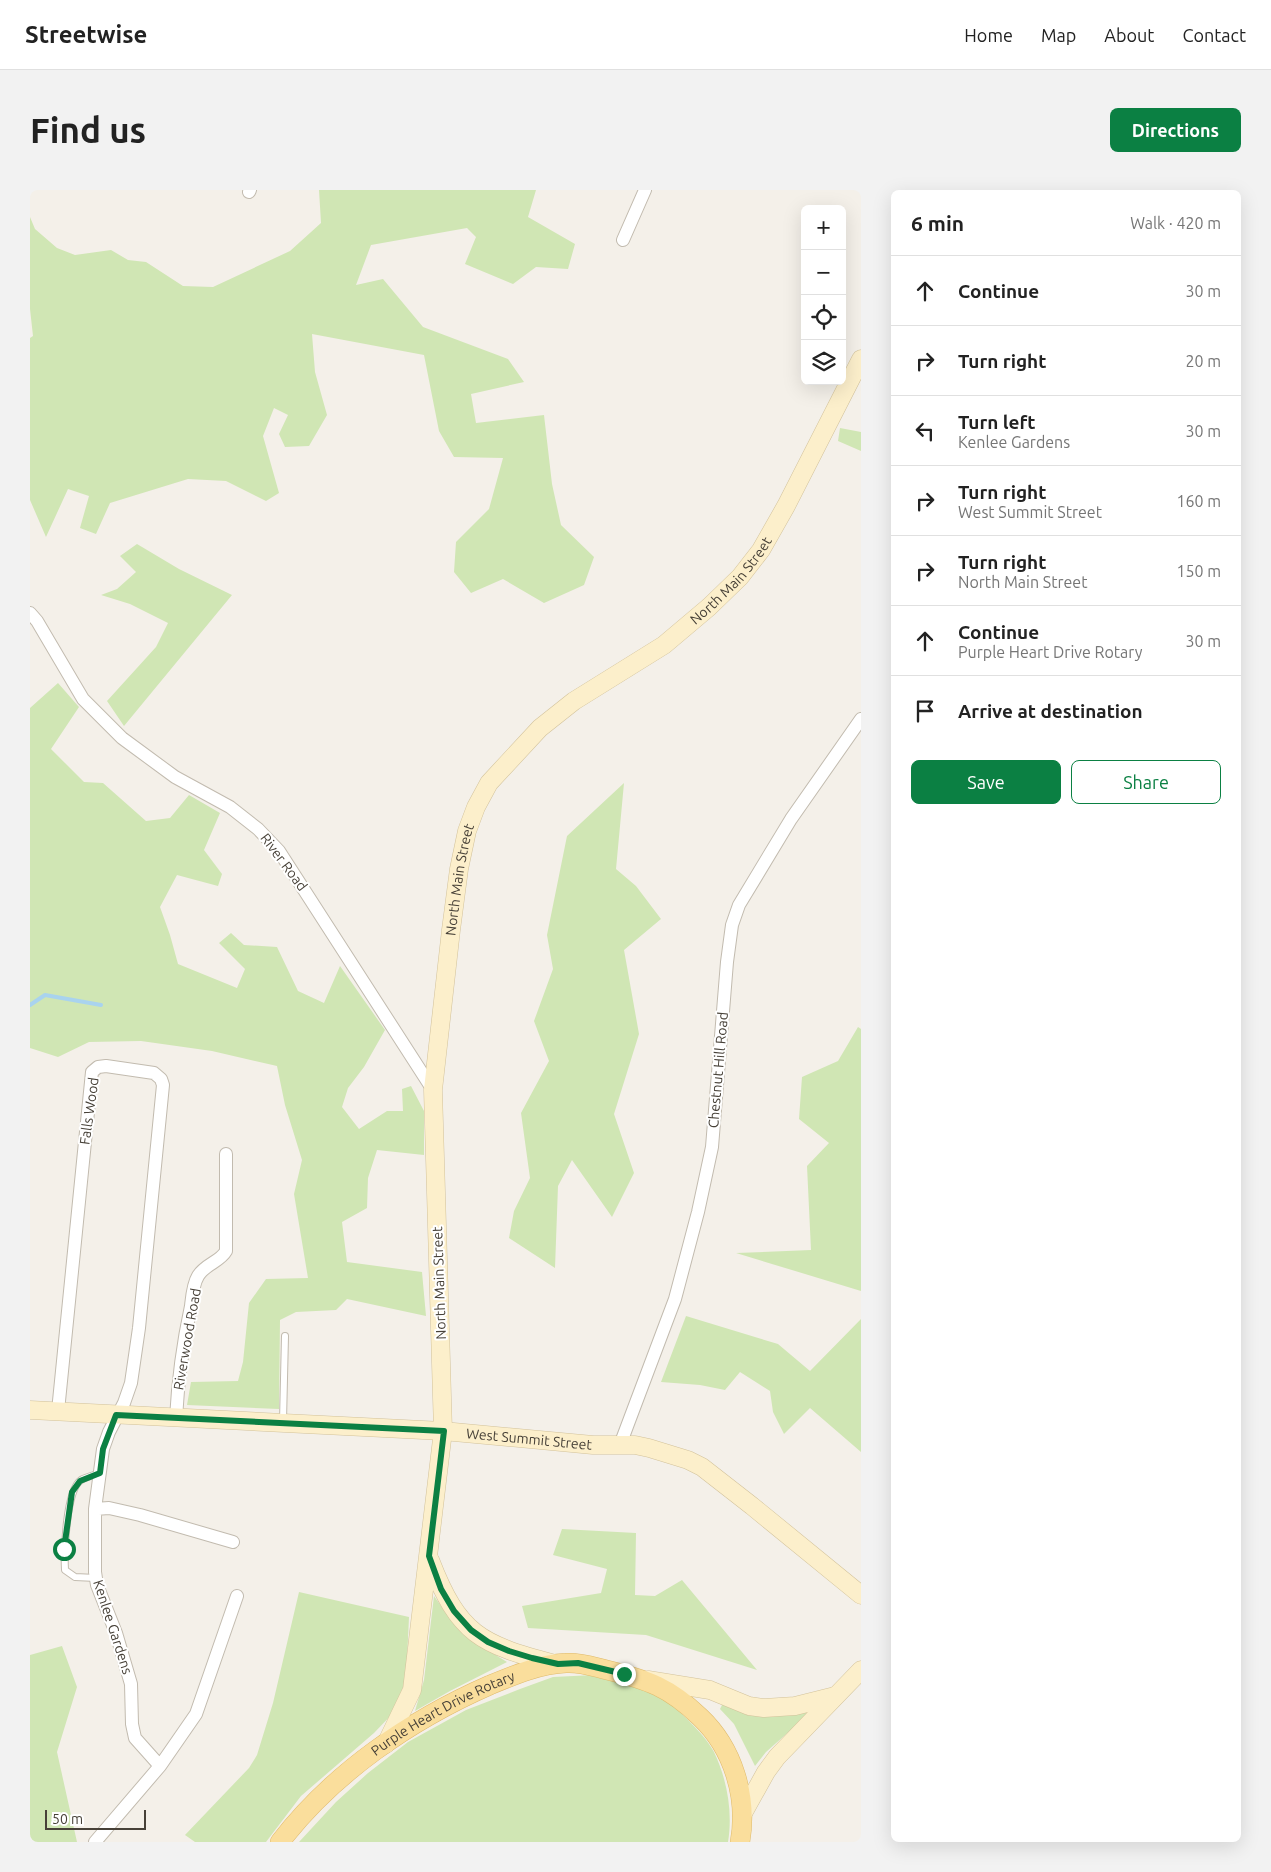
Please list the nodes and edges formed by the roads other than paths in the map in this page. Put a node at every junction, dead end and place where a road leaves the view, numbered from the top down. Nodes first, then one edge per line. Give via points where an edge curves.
1 (645, 190) edge
2 (623, 240) dead end
3 (861, 359) edge
4 (30, 613) edge
5 (861, 719) edge
6 (434, 1090) junction
7 (226, 1154) dead end
8 (285, 1336) dead end
9 (30, 1410) edge
10 (58, 1411) junction
11 (116, 1415) junction
12 (176, 1418) junction
13 (282, 1422) junction
14 (444, 1431) junction
15 (620, 1445) junction
16 (100, 1473) junction
17 (95, 1509) junction
18 (233, 1542) dead end
19 (429, 1556) junction
20 (96, 1578) junction
21 (861, 1595) edge
22 (237, 1596) dead end
23 (558, 1664) junction
24 (861, 1670) edge
25 (644, 1679) junction
26 (835, 1696) junction
27 (386, 1744) junction
28 (160, 1766) junction
29 (741, 1832) edge
30 (94, 1842) edge
31 (280, 1842) edge

1 - 2 street
3 - 6 street, North Main Street via 786,506 761,550 740,577 664,645 574,701 540,728 489,783 466,831 459,869
4 - 6 street, River Road via 83,698 122,738 175,777 230,807 279,851
5 - 15 street, Chestnut Hill Road via 791,819 739,905 732,925 712,1147 698,1212 675,1299
6 - 14 street, North Main Street
7 - 12 street, Riverwood Road via 226,1251 198,1276 184,1336
8 - 13 lane
9 - 10 street, West Summit Street
10 - 11 street, West Summit Street
10 - 11 street, Falls Wood via 89,1090 92,1072 106,1066 154,1073 161,1078 163,1085 139,1328 131,1383
11 - 12 street, West Summit Street
11 - 16 street, Kenlee Gardens via 103,1449
12 - 13 street, West Summit Street
13 - 14 street, West Summit Street
14 - 15 street, West Summit Street
14 - 19 street, North Main Street
15 - 21 street, West Summit Street via 649,1448 702,1467
16 - 17 street, Kenlee Gardens
16 - 20 lane via 80,1481 72,1492 64,1549 65,1570 75,1577
17 - 18 street via 109,1508 140,1515
17 - 20 street, Kenlee Gardens
19 - 23 street, North Main Street via 447,1599 471,1630 509,1651
19 - 27 street, North Main Street via 412,1690
20 - 28 street, Kenlee Gardens via 131,1684 135,1738
22 - 28 street via 196,1714
23 - 25 main road, Purple Heart Drive Rotary via 578,1663
23 - 27 main road, Purple Heart Drive Rotary via 520,1673 476,1691
24 - 26 street
25 - 26 street via 710,1690 749,1706 764,1708 795,1706
25 - 29 main road, Purple Heart Drive Rotary via 680,1699 704,1720 721,1742 737,1779
26 - 29 street via 773,1762
27 - 31 main road, Purple Heart Drive Rotary via 329,1788
28 - 30 street

